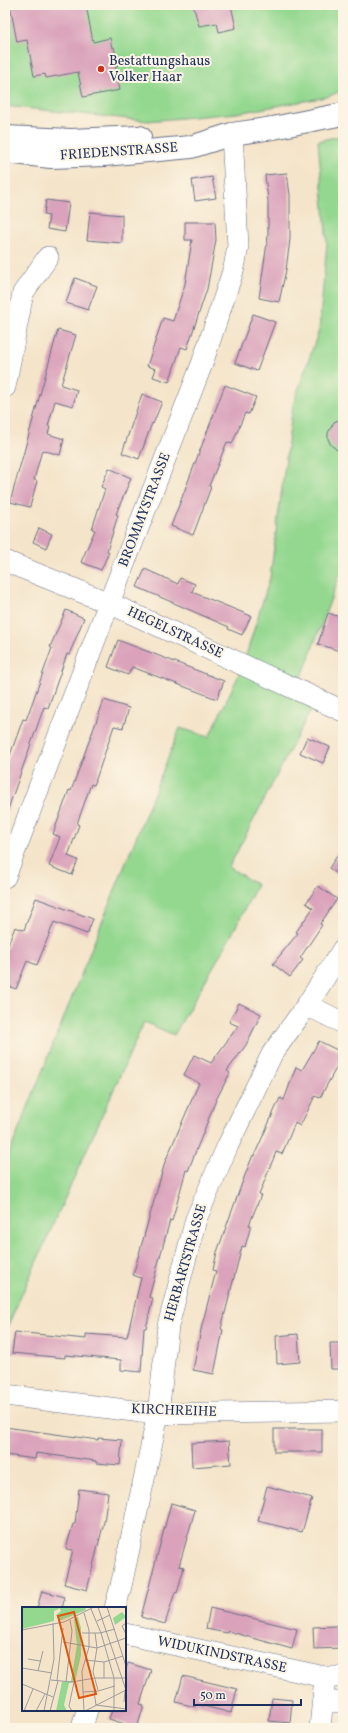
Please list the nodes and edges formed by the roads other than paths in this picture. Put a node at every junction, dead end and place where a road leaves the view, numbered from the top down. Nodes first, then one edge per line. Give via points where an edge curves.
1 (343, 114) edge
2 (232, 134) junction
3 (5, 137) edge
4 (5, 152) edge
5 (48, 257) dead end
6 (5, 387) edge
7 (5, 560) edge
8 (109, 602) junction
9 (343, 711) edge
10 (5, 877) edge
11 (343, 949) edge
12 (307, 1005) junction
13 (343, 1023) edge
14 (5, 1395) edge
15 (343, 1411) edge
16 (158, 1414) junction
17 (115, 1607) edge
18 (126, 1634) edge
19 (334, 1677) edge
20 (333, 1702) edge
21 (87, 1711) edge
22 (82, 1728) edge
23 (320, 1728) edge

1 - 2 main road, FRIEDENSTRASSE
2 - 3 main road, FRIEDENSTRASSE via 189,133 102,140
2 - 4 main road, FRIEDENSTRASSE via 191,148 104,155 52,157
2 - 8 street, BROMMYSTRASSE via 238,246 234,268 202,364
5 - 6 street via 23,293
7 - 8 street, HEGELSTRASSE
8 - 9 street, HEGELSTRASSE
8 - 10 street, BROMMYSTRASSE
11 - 12 street, HERBARTSTRASSE
12 - 13 street
12 - 16 street, HERBARTSTRASSE via 272,1054 228,1144 196,1219 168,1326
14 - 16 street, KIRCHREIHE
15 - 16 street, KIRCHREIHE
16 - 17 street, HERBARTSTRASSE
18 - 19 street, WIDUKINDSTRASSE
19 - 20 street
20 - 23 street
21 - 22 street

